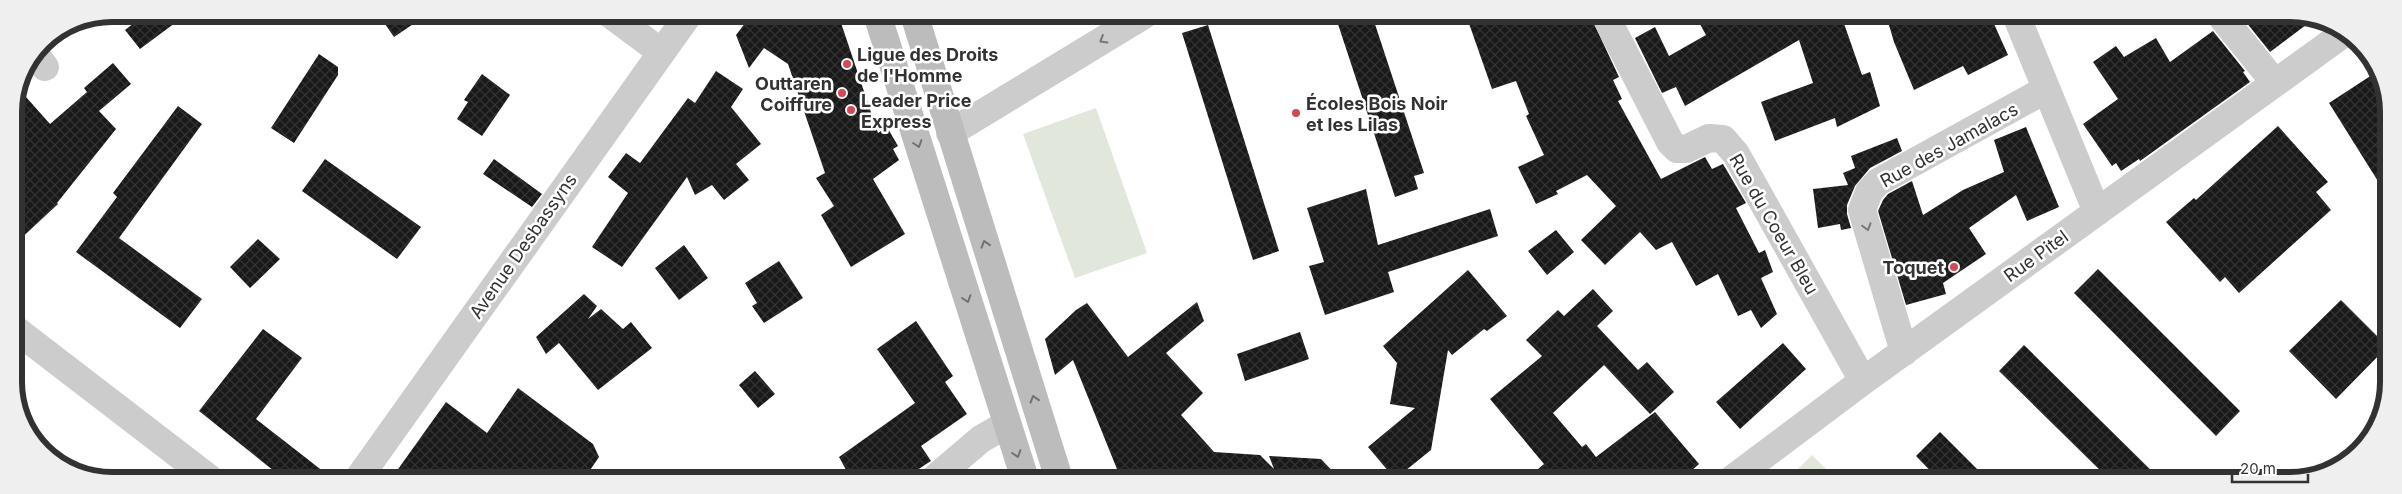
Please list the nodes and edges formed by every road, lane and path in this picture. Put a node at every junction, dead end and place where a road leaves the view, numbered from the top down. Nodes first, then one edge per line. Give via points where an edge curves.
1 (621, 22) edge
2 (683, 22) edge
3 (880, 22) edge
4 (916, 22) edge
5 (1132, 22) edge
6 (1608, 22) edge
7 (2019, 22) edge
8 (2227, 22) edge
9 (2339, 37) edge
10 (661, 52) junction
11 (2275, 83) junction
12 (2045, 90) junction
13 (950, 133) junction
14 (2097, 212) junction
15 (22, 334) edge
16 (1904, 352) junction
17 (1863, 381) junction
18 (1007, 424) junction
19 (1743, 471) edge
20 (201, 472) edge
21 (363, 472) edge
22 (943, 472) edge
23 (1023, 472) edge
24 (1057, 472) edge

1 - 10 street
2 - 10 street, Avenue Desbassyns
3 -> 18 main road
4 - 13 main road
5 -> 13 street
6 - 17 street, Rue du Coeur Bleu via 1670,142 1677,149 1686,149 1708,138 1723,139 1736,154
7 - 12 street
8 - 11 street
9 - 11 street, Rue Pitel
10 - 21 street, Avenue Desbassyns
11 - 14 street, Rue Pitel
12 - 14 street
12 -> 16 street, Rue des Jamalacs via 1878,182 1869,192 1862,210
24 -> 13 main road
14 - 16 street, Rue Pitel
15 - 20 street
16 - 17 street, Rue Pitel
17 - 19 street, Rue Pitel
18 - 22 street via 981,439
18 -> 23 main road

